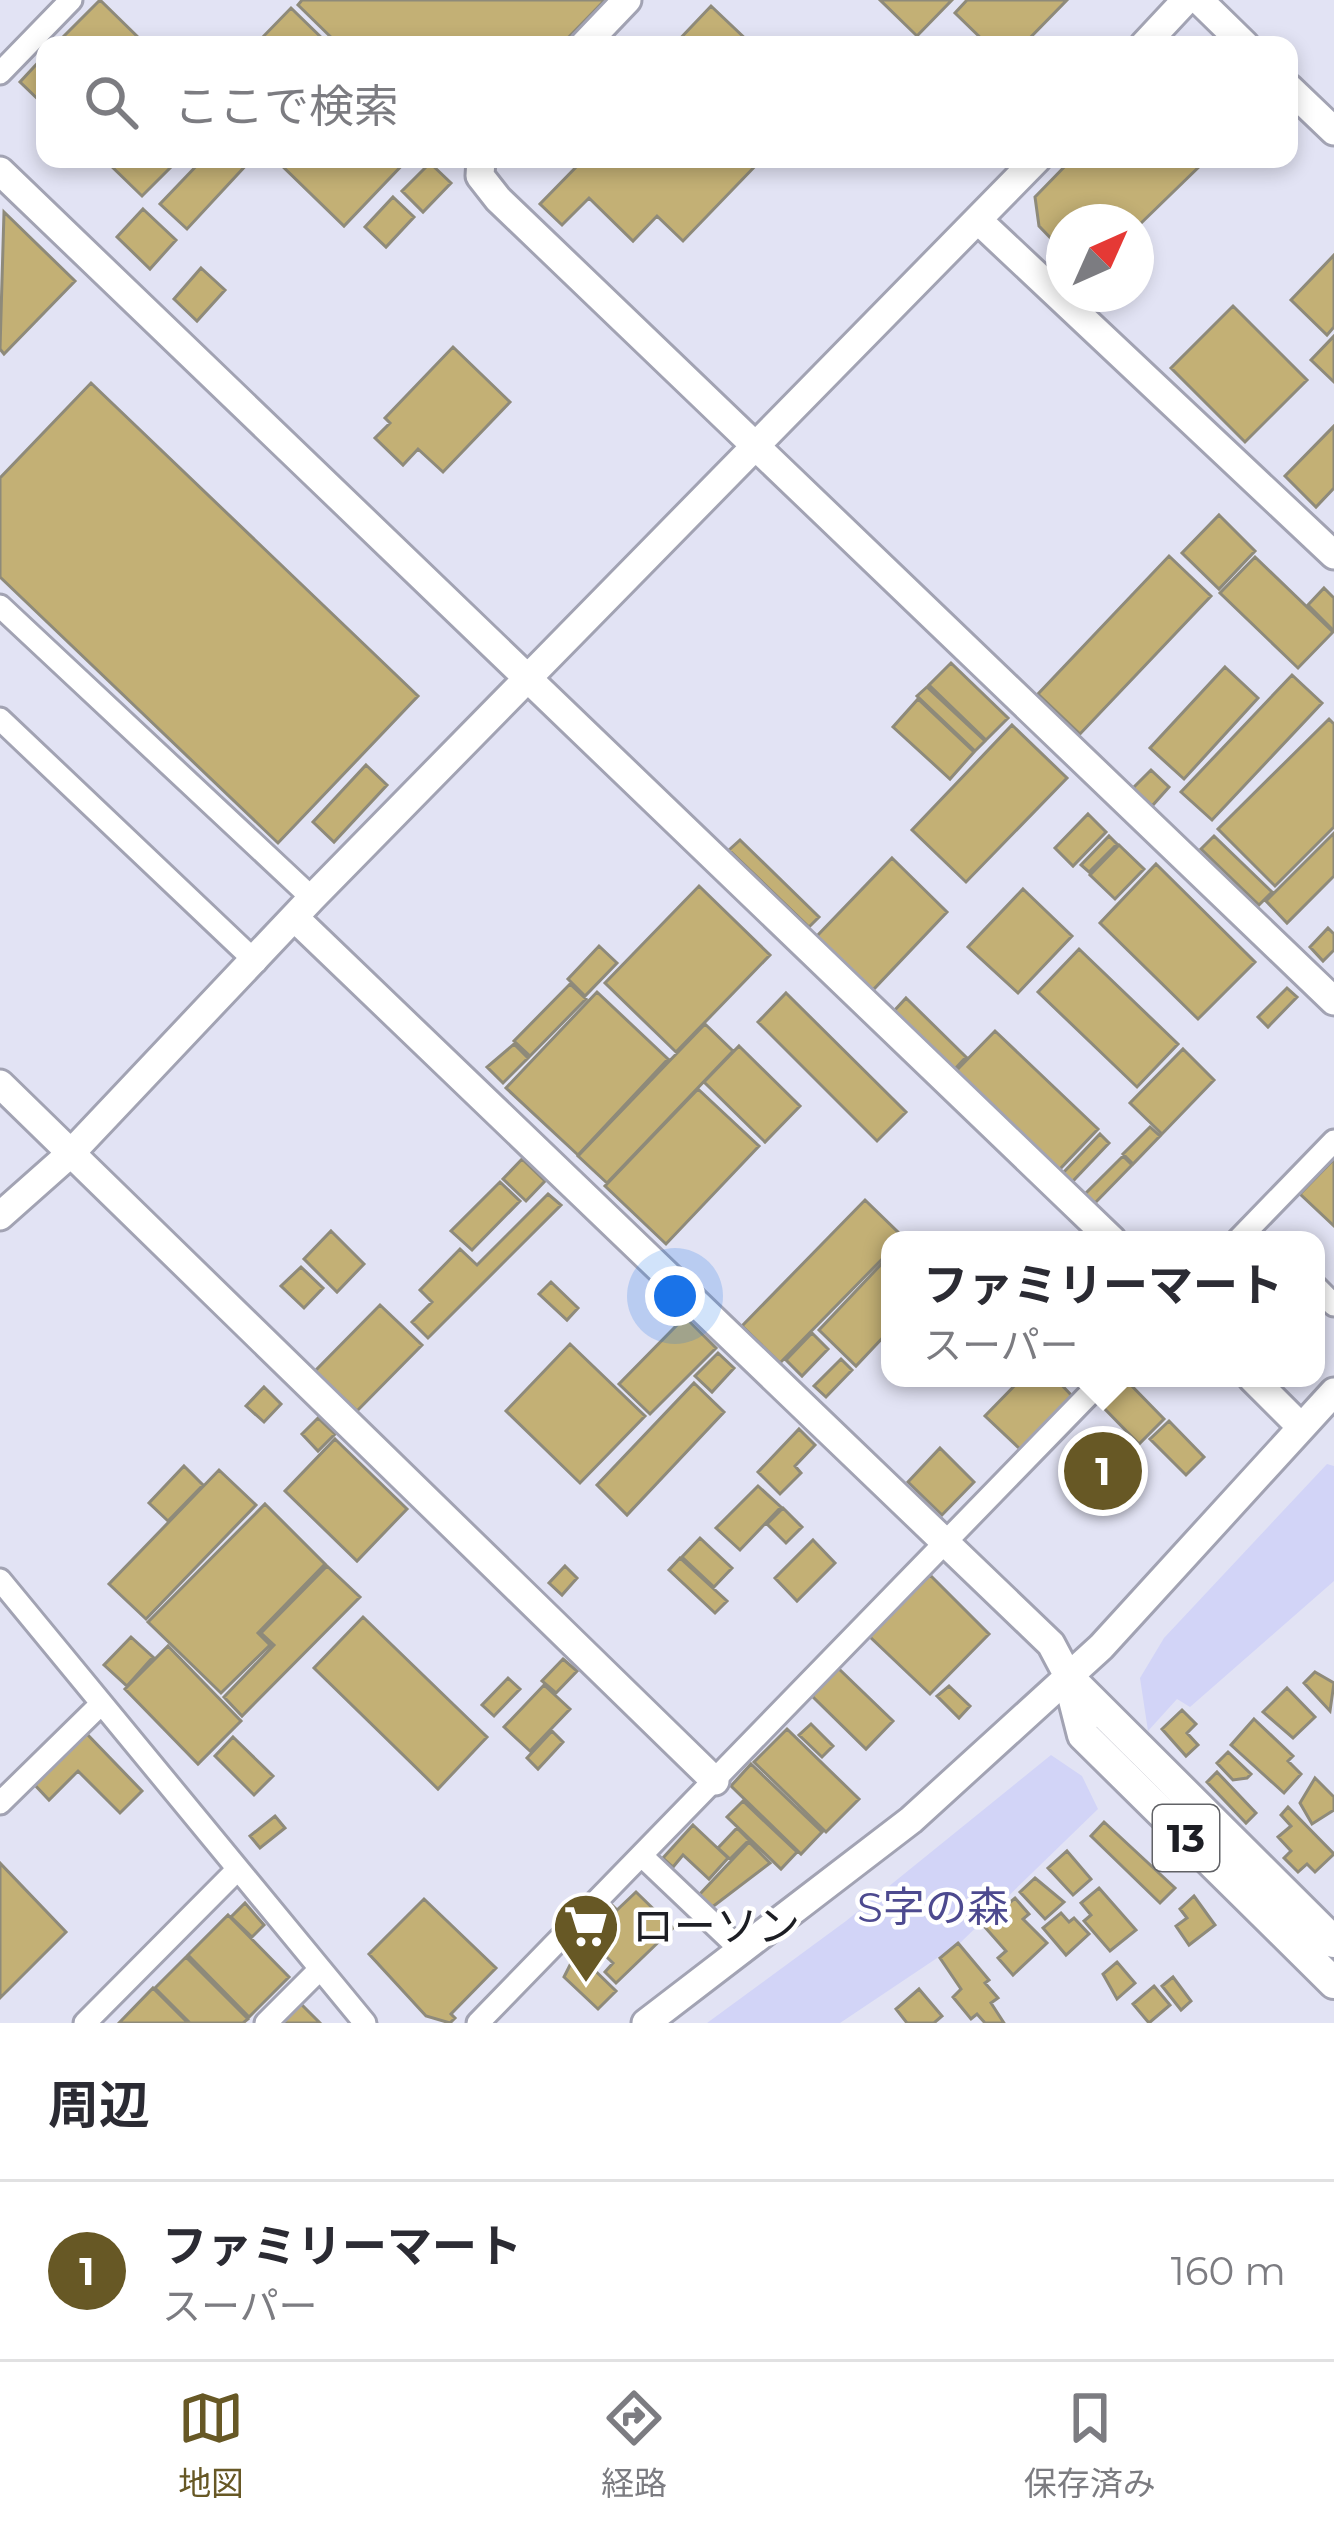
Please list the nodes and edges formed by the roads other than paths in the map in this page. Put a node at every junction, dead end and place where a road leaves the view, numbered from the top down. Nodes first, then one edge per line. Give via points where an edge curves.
1 (71, 0) edge
2 (627, 0) edge
3 (1186, 0) edge
4 (1199, 0) edge
5 (593, 36) edge
6 (1152, 36) edge
7 (1236, 36) edge
8 (0, 73) edge
9 (1298, 97) edge
10 (1334, 131) edge
11 (480, 168) edge
12 (1029, 168) edge
13 (0, 171) edge
14 (979, 221) junction
15 (758, 445) junction
16 (1334, 555) edge
17 (0, 606) edge
18 (529, 682) junction
19 (0, 719) edge
20 (303, 908) junction
21 (256, 962) junction
22 (1334, 1001) edge
23 (0, 1084) edge
24 (1334, 1141) edge
25 (71, 1153) junction
26 (0, 1216) edge
27 (1103, 1231) edge
28 (1256, 1231) edge
29 (1096, 1387) edge
30 (1261, 1387) edge
31 (1334, 1392) edge
32 (1301, 1427) junction
33 (945, 1544) junction
34 (0, 1580) edge
35 (1068, 1676) junction
36 (101, 1704) junction
37 (715, 1781) junction
38 (0, 1803) edge
39 (642, 1856) junction
40 (1227, 1858) junction
41 (237, 1870) junction
42 (1334, 1942) edge
43 (743, 1952) junction
44 (320, 1969) junction
45 (1334, 1983) edge
46 (85, 2023) edge
47 (266, 2023) edge
48 (365, 2023) edge
49 (478, 2023) edge
50 (646, 2023) edge

1 - 8 street
2 - 5 street
3 - 6 street
4 - 7 street
9 - 10 street
11 - 15 street via 498,199
12 - 14 street
13 - 18 street
14 - 15 street
14 - 16 street
15 - 18 street
15 - 22 street
17 - 20 street
18 - 20 street
18 - 27 street
19 - 21 street
20 - 21 street
20 - 33 street
21 - 25 street
23 - 25 street
24 - 28 street
25 - 26 street
25 - 37 street
29 - 33 street
30 - 32 street
31 - 32 street
32 - 35 street
33 - 35 street via 1051,1644
33 - 37 street
34 - 36 street
35 - 40 main road, 13 via 1083,1736
35 - 43 street via 911,1820
36 - 38 street
36 - 41 street
37 - 39 street
39 - 43 street
39 - 49 street
40 - 42 main road, 13
40 - 45 main road, 13
41 - 44 street
41 - 46 street
43 - 50 street
44 - 47 street
44 - 48 street

